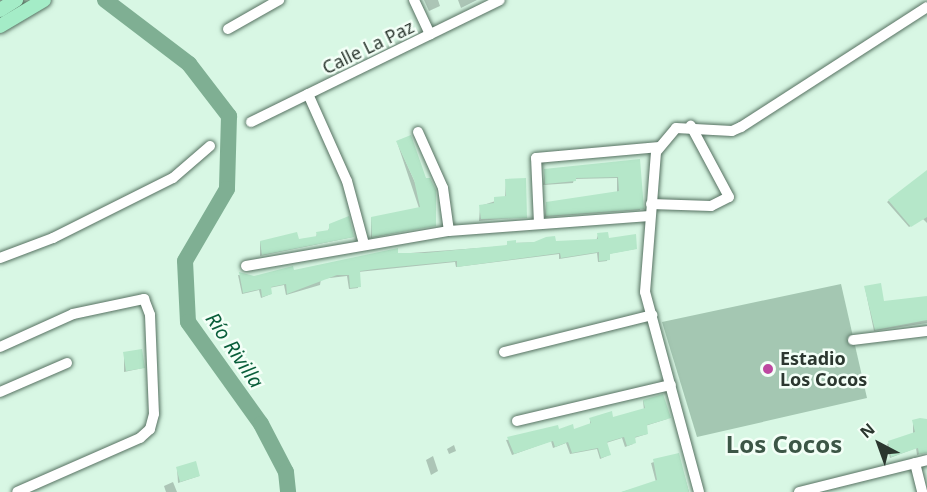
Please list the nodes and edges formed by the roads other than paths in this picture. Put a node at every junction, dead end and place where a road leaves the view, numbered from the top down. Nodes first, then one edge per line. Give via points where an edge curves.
1 (16, 0) edge
2 (44, 0) edge
3 (279, 0) edge
4 (414, 0) edge
5 (500, 0) edge
6 (927, 7) edge
7 (0, 10) edge
8 (0, 26) edge
9 (228, 29) dead end
10 (430, 35) junction
11 (308, 94) junction
12 (251, 122) dead end
13 (691, 126) junction
14 (418, 132) dead end
15 (210, 146) dead end
16 (660, 147) junction
17 (651, 204) junction
18 (649, 216) junction
19 (539, 223) junction
20 (449, 231) junction
21 (364, 244) junction
22 (0, 258) edge
23 (246, 266) dead end
24 (652, 315) junction
25 (927, 331) edge
26 (854, 340) dead end
27 (0, 347) edge
28 (504, 352) dead end
29 (67, 363) dead end
30 (671, 385) junction
31 (0, 392) edge
32 (517, 421) dead end
33 (927, 460) edge
34 (915, 463) junction
35 (17, 492) edge
36 (699, 492) edge
37 (799, 492) edge
38 (922, 492) edge

1 - 7 main road
2 - 8 main road
3 - 9 street
4 - 10 street
5 - 10 street, Calle La Paz
6 - 13 street via 741,127 732,131
10 - 11 street, Calle La Paz
11 - 12 street, Calle La Paz
11 - 21 street via 346,181
13 - 16 street via 676,128
13 - 17 street via 729,197 711,206
14 - 20 street via 443,188
15 - 22 street via 173,178 53,238
16 - 17 street via 656,152
16 - 19 street via 536,158
17 - 18 street
18 - 19 street
18 - 24 street via 644,276
19 - 20 street
20 - 21 street
21 - 23 street
24 - 28 street
24 - 30 street
25 - 26 street
27 - 35 street via 73,314 144,299 149,308 154,414 150,429 140,438
29 - 31 street
30 - 32 street
30 - 36 street
33 - 34 street
34 - 37 street
34 - 38 street

